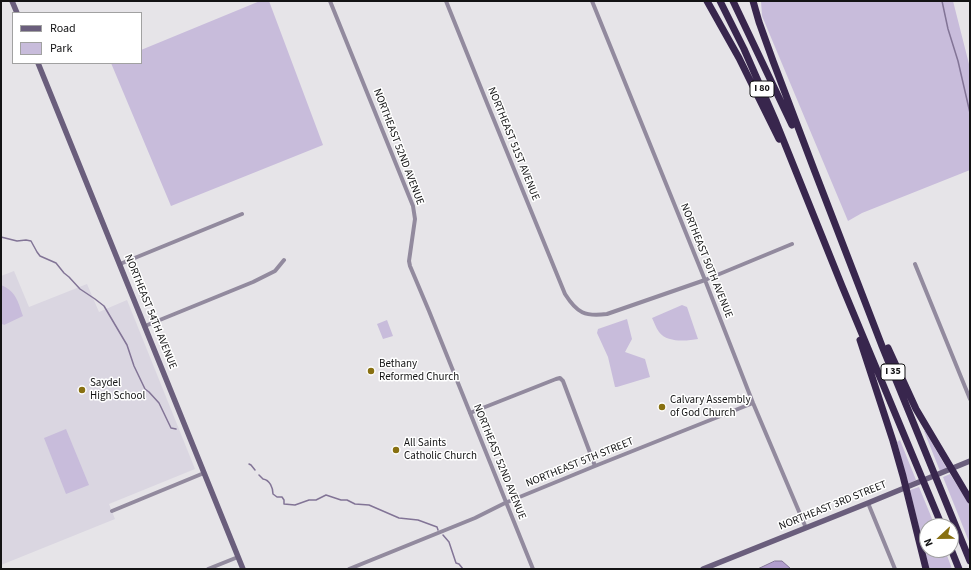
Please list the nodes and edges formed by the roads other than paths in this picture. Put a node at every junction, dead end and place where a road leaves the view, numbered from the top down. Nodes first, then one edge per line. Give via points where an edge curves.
1 (12, 1) edge
2 (330, 1) edge
3 (446, 1) edge
4 (592, 1) edge
5 (707, 1) edge
6 (720, 1) edge
7 (733, 1) edge
8 (754, 1) edge
9 (17, 12) edge
10 (38, 64) edge
11 (815, 172) junction
12 (799, 179) junction
13 (242, 214) dead end
14 (792, 244) dead end
15 (284, 260) dead end
16 (120, 264) junction
17 (915, 264) dead end
18 (856, 278) junction
19 (705, 280) junction
20 (842, 286) junction
21 (145, 326) junction
22 (970, 399) edge
23 (753, 403) junction
24 (470, 413) junction
25 (970, 461) edge
26 (595, 466) junction
27 (204, 473) junction
28 (970, 500) edge
29 (506, 503) junction
30 (868, 503) junction
31 (112, 511) dead end
32 (939, 518) edge
33 (806, 528) junction
34 (238, 557) junction
35 (955, 558) edge
36 (970, 561) edge
37 (208, 569) edge
38 (243, 569) edge
39 (349, 569) edge
40 (532, 569) edge
41 (703, 569) edge
42 (895, 569) edge
43 (926, 569) edge
44 (959, 569) edge

1 - 9 main road
2 - 24 street, NORTHEAST 52ND AVENUE via 413,206 415,219 410,266
3 - 19 street, NORTHEAST 51ST AVENUE via 565,294 576,309 590,314 607,314
4 - 19 street, NORTHEAST 50TH AVENUE
5 - 12 highway via 739,58
6 - 12 highway, I 80 via 744,49
7 - 11 highway, I 35
8 - 11 highway via 759,22
10 - 16 main road, NORTHEAST 54TH AVENUE
11 - 18 highway, I 35
12 - 20 highway, I 80
13 - 16 street
14 - 19 street, NORTHEAST 51ST AVENUE
15 - 21 street via 274,271 253,282
16 - 21 main road, NORTHEAST 54TH AVENUE
17 - 22 street
18 - 28 highway via 916,409
18 - 36 highway, I 35
19 - 23 street, NORTHEAST 50TH AVENUE
20 - 32 highway, I 80
20 - 43 highway via 891,434
21 - 27 main road, NORTHEAST 54TH AVENUE
23 - 26 street, NORTHEAST 5TH STREET
23 - 33 street, NORTHEAST 50TH AVENUE
24 - 26 street via 560,378
24 - 29 street, NORTHEAST 52ND AVENUE
25 - 30 main road, NORTHEAST 3RD STREET
26 - 29 street, NORTHEAST 5TH STREET
27 - 31 street
27 - 34 main road, NORTHEAST 54TH AVENUE
29 - 39 street, NORTHEAST 5TH STREET
29 - 40 street, NORTHEAST 52ND AVENUE
30 - 33 main road, NORTHEAST 3RD STREET
30 - 42 street
33 - 41 main road, NORTHEAST 3RD STREET
34 - 37 street
34 - 38 main road, NORTHEAST 54TH AVENUE
35 - 44 highway

